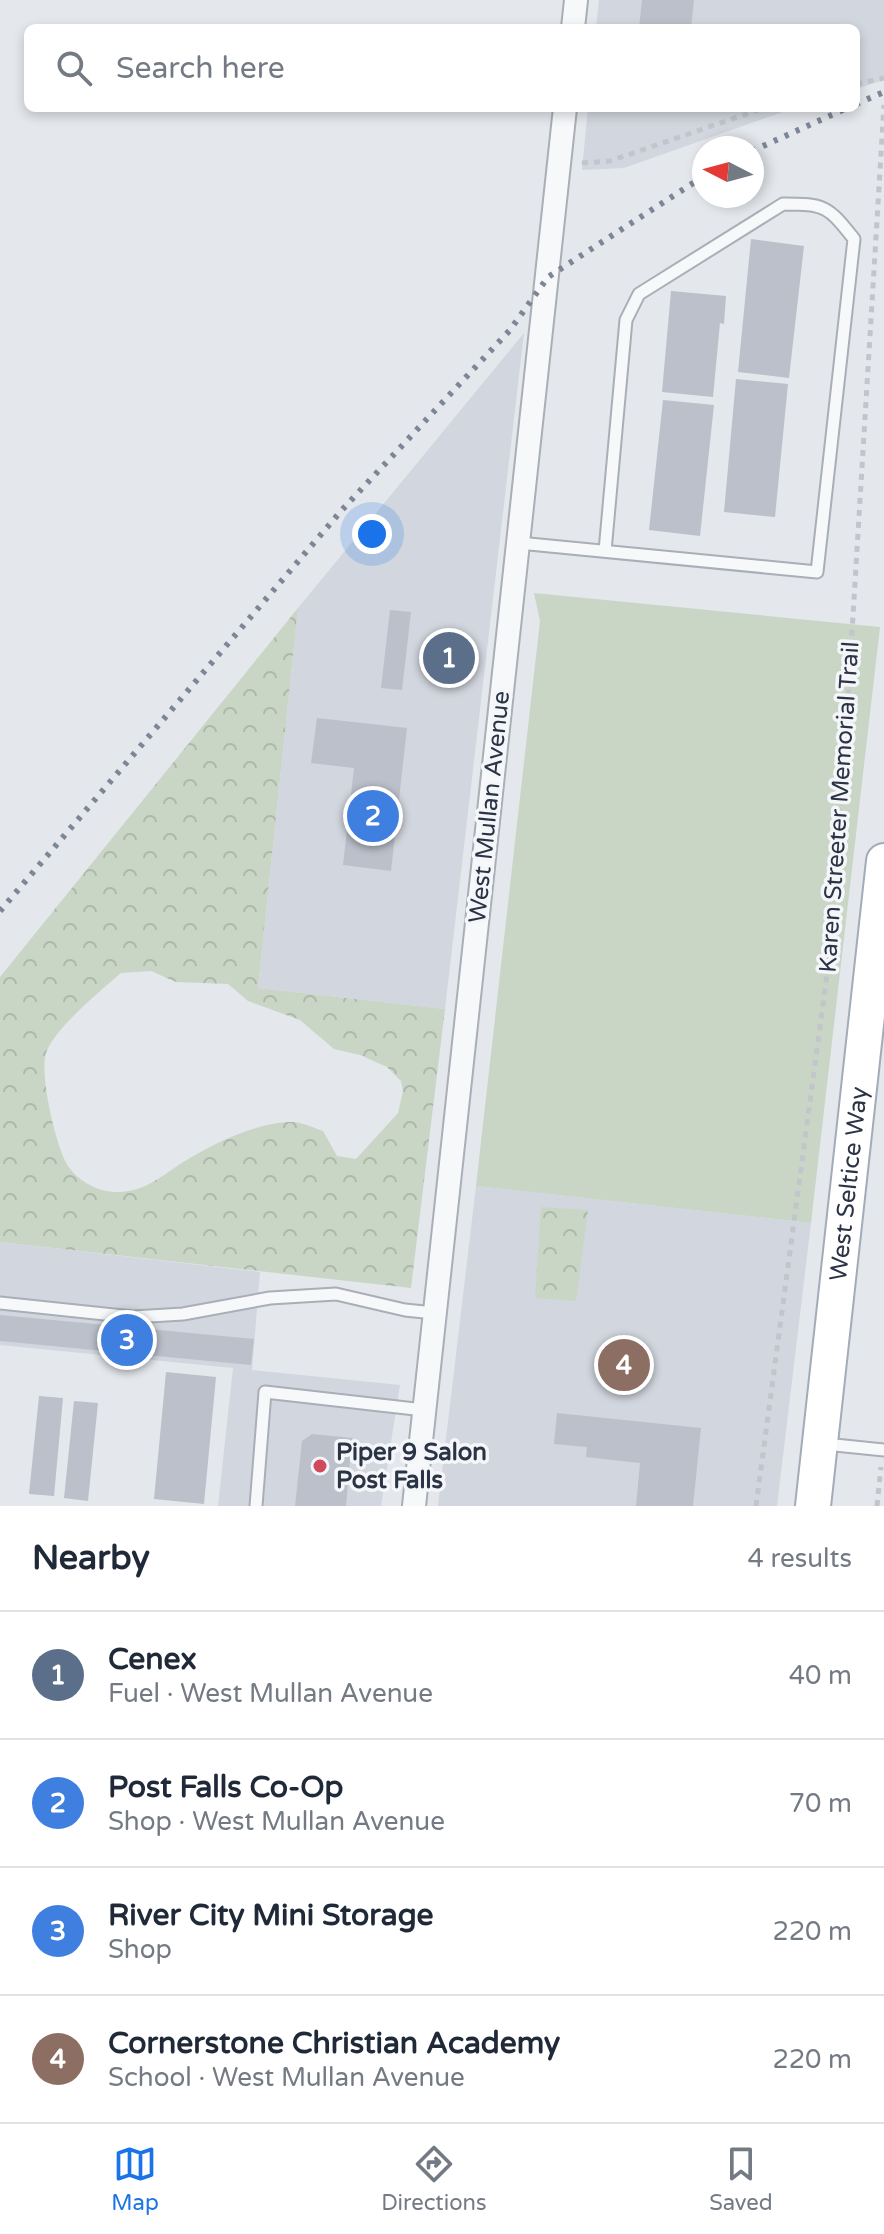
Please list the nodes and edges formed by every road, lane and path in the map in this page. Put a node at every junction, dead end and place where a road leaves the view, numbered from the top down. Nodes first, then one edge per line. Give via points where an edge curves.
1 (576, 0) edge
2 (573, 24) edge
3 (884, 78) edge
4 (860, 83) edge
5 (884, 105) edge
6 (565, 112) edge
7 (752, 112) edge
8 (559, 164) junction
9 (519, 543) junction
10 (605, 551) junction
11 (884, 861) edge
12 (0, 1303) edge
13 (434, 1313) junction
14 (424, 1410) junction
15 (820, 1443) junction
16 (884, 1450) edge
17 (256, 1506) edge
18 (414, 1506) edge
19 (756, 1506) edge
20 (813, 1506) edge

1 - 2 street
3 - 4 path
5 - 19 path, Karen Streeter Memorial Trail via 828,967
6 - 8 street, West Mullan Avenue
7 - 8 path via 610,161
8 - 9 street, West Mullan Avenue
9 - 10 lane
9 - 13 street, West Mullan Avenue
10 - 10 lane via 817,572 854,239 833,212 809,204 783,204 639,294 626,320
11 - 15 main road, West Seltice Way
12 - 13 lane via 133,1317 336,1294
13 - 14 street, West Mullan Avenue
14 - 17 lane via 265,1392
14 - 18 street, West Mullan Avenue
15 - 16 lane
15 - 20 main road, West Seltice Way

